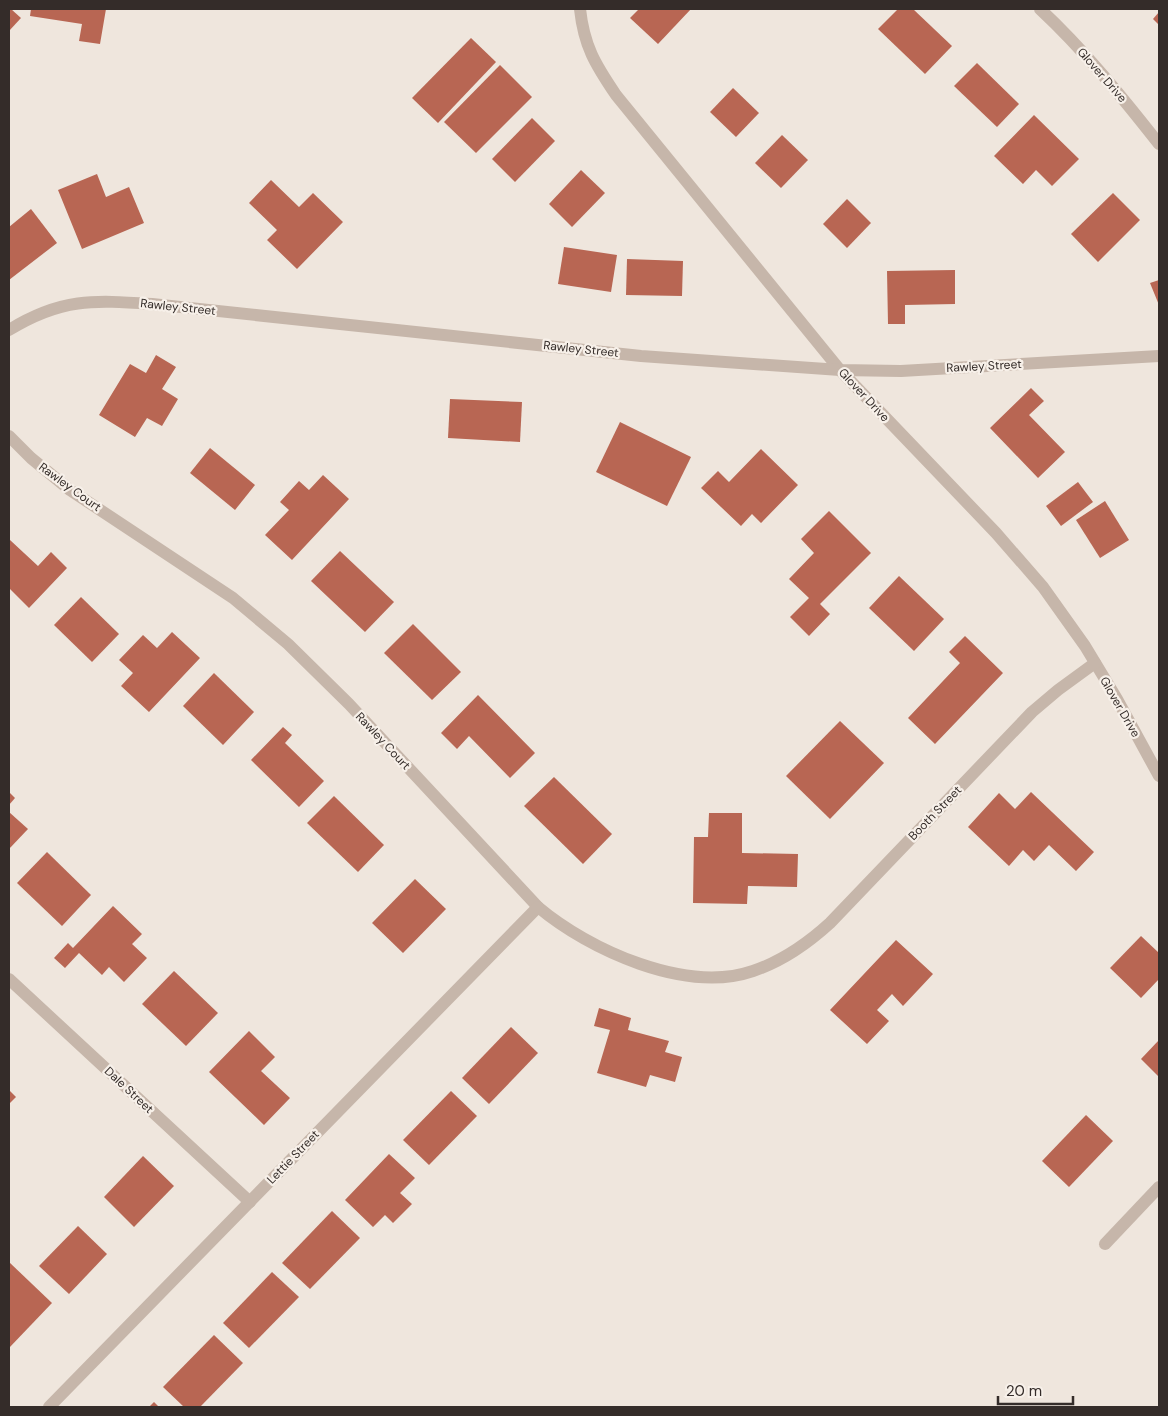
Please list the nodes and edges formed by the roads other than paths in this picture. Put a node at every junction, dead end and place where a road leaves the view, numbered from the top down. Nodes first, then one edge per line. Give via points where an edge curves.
1 (580, 9) edge
2 (1040, 9) edge
3 (1159, 144) edge
4 (9, 330) edge
5 (1159, 356) edge
6 (840, 370) junction
7 (9, 436) edge
8 (1095, 663) junction
9 (1159, 776) edge
10 (538, 907) junction
11 (776, 962) joint
12 (9, 979) edge
13 (1159, 1187) edge
14 (250, 1202) junction
15 (1104, 1244) dead end
16 (49, 1407) edge

1 - 6 street, Glover Drive via 595,64 616,94
2 - 3 street, Glover Drive via 1110,82
4 - 6 street, Rawley Street via 56,307 86,302 119,302 641,356
5 - 6 street, Rawley Street via 901,371
6 - 8 street, Glover Drive via 1026,566
7 - 10 street, Rawley Court via 70,490 233,598 288,644 349,704
8 - 9 street, Glover Drive
8 - 11 street, Booth Street via 1032,712 830,923 803,946
10 - 11 street, Rawley Court via 560,925 620,956 688,976 747,973
10 - 14 street, Lettie Street
12 - 14 street, Dale Street
13 - 15 street
14 - 16 street, Lettie Street

